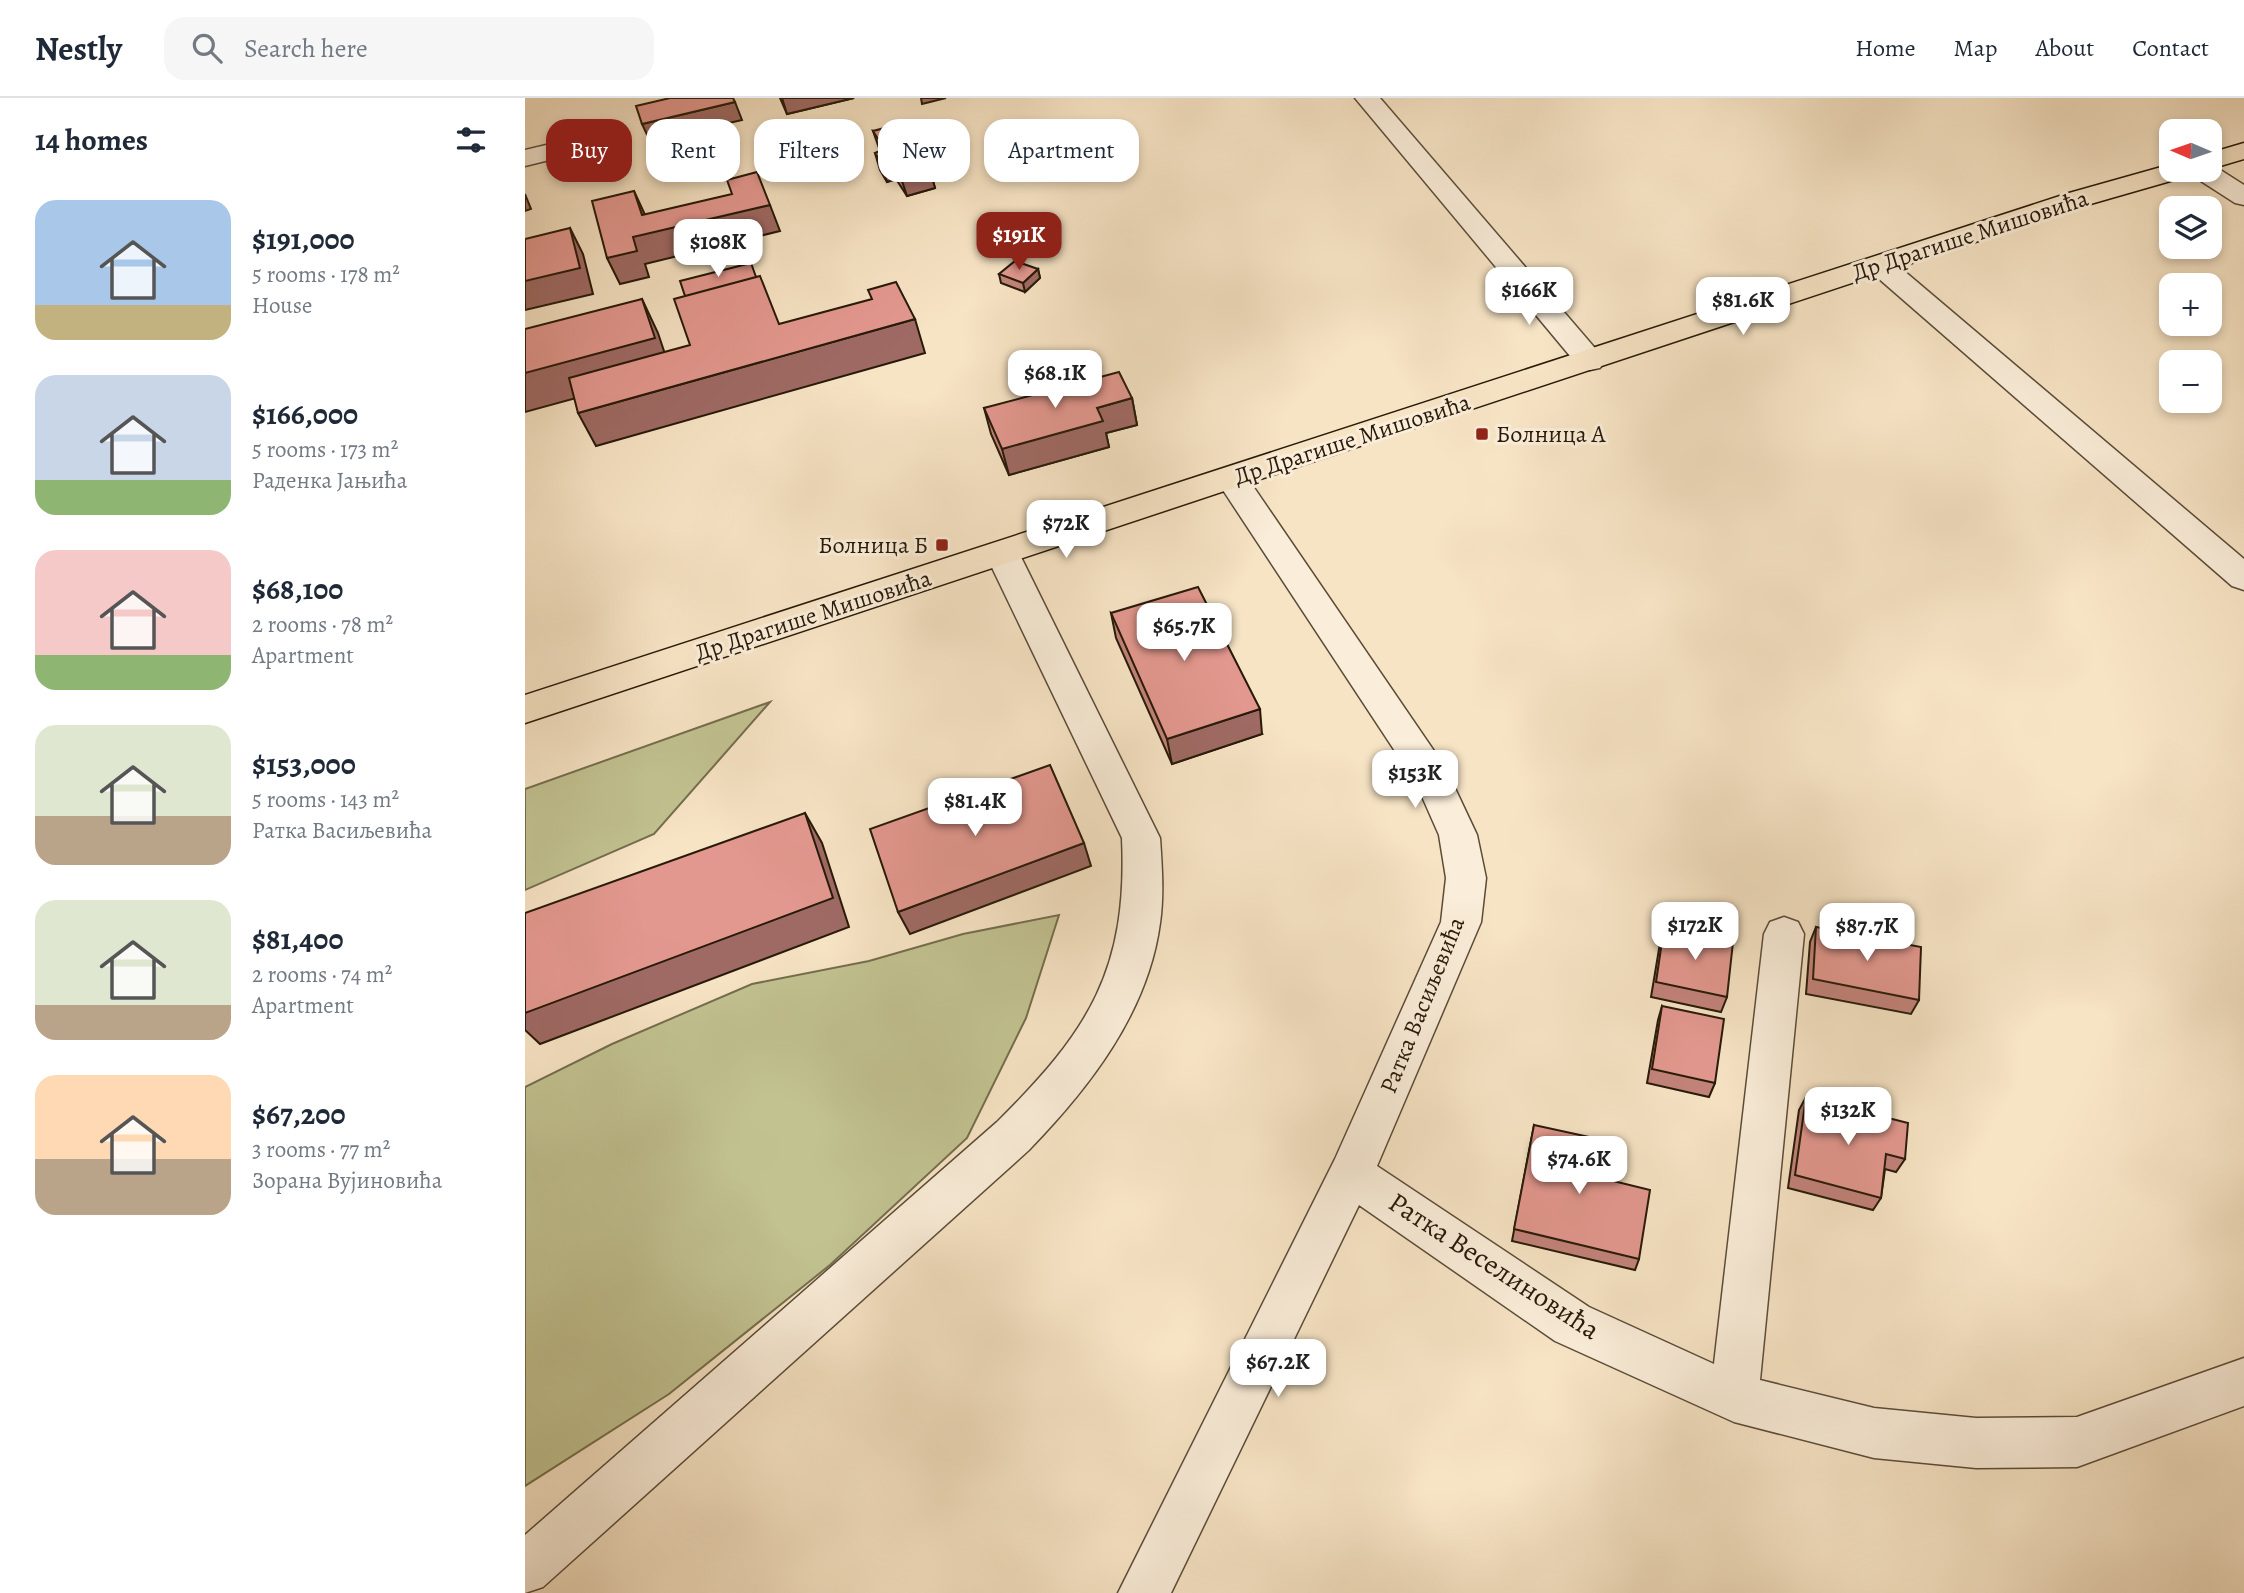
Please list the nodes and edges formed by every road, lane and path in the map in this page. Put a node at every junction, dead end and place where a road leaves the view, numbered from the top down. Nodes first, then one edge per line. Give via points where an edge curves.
1 (1367, 98) edge
2 (2244, 151) edge
3 (546, 154) edge
4 (2223, 157) edge
5 (525, 159) edge
6 (2159, 176) edge
7 (2221, 182) edge
8 (2244, 197) edge
9 (1880, 265) junction
10 (1590, 361) junction
11 (1231, 478) junction
12 (1002, 552) junction
13 (2244, 578) edge
14 (525, 709) edge
15 (1784, 934) dead end
16 (1351, 1174) junction
17 (2244, 1382) edge
18 (1734, 1398) junction
19 (525, 1569) edge
20 (1144, 1593) edge

1 - 10 street
2 - 4 main road
3 - 5 street
6 - 9 main road, Др Драгише Мишовића
7 - 8 street
9 - 10 main road, Др Драгише Мишовића
9 - 13 street
10 - 11 main road, Др Драгише Мишовића
11 - 12 main road, Др Драгише Мишовића
11 - 16 street, Ратка Васиљевића via 1432,777 1458,835 1466,878 1461,922
12 - 14 main road, Др Драгише Мишовића
12 - 19 street via 1141,838 1145,869 1141,923 1116,1003 1074,1072 1046,1105
15 - 18 street
16 - 18 street, Ратка Веселиновића via 1572,1324
16 - 20 street, Ратка Васиљевића
17 - 18 street, Ратка Веселиновића via 2077,1442 1976,1443 1874,1433

